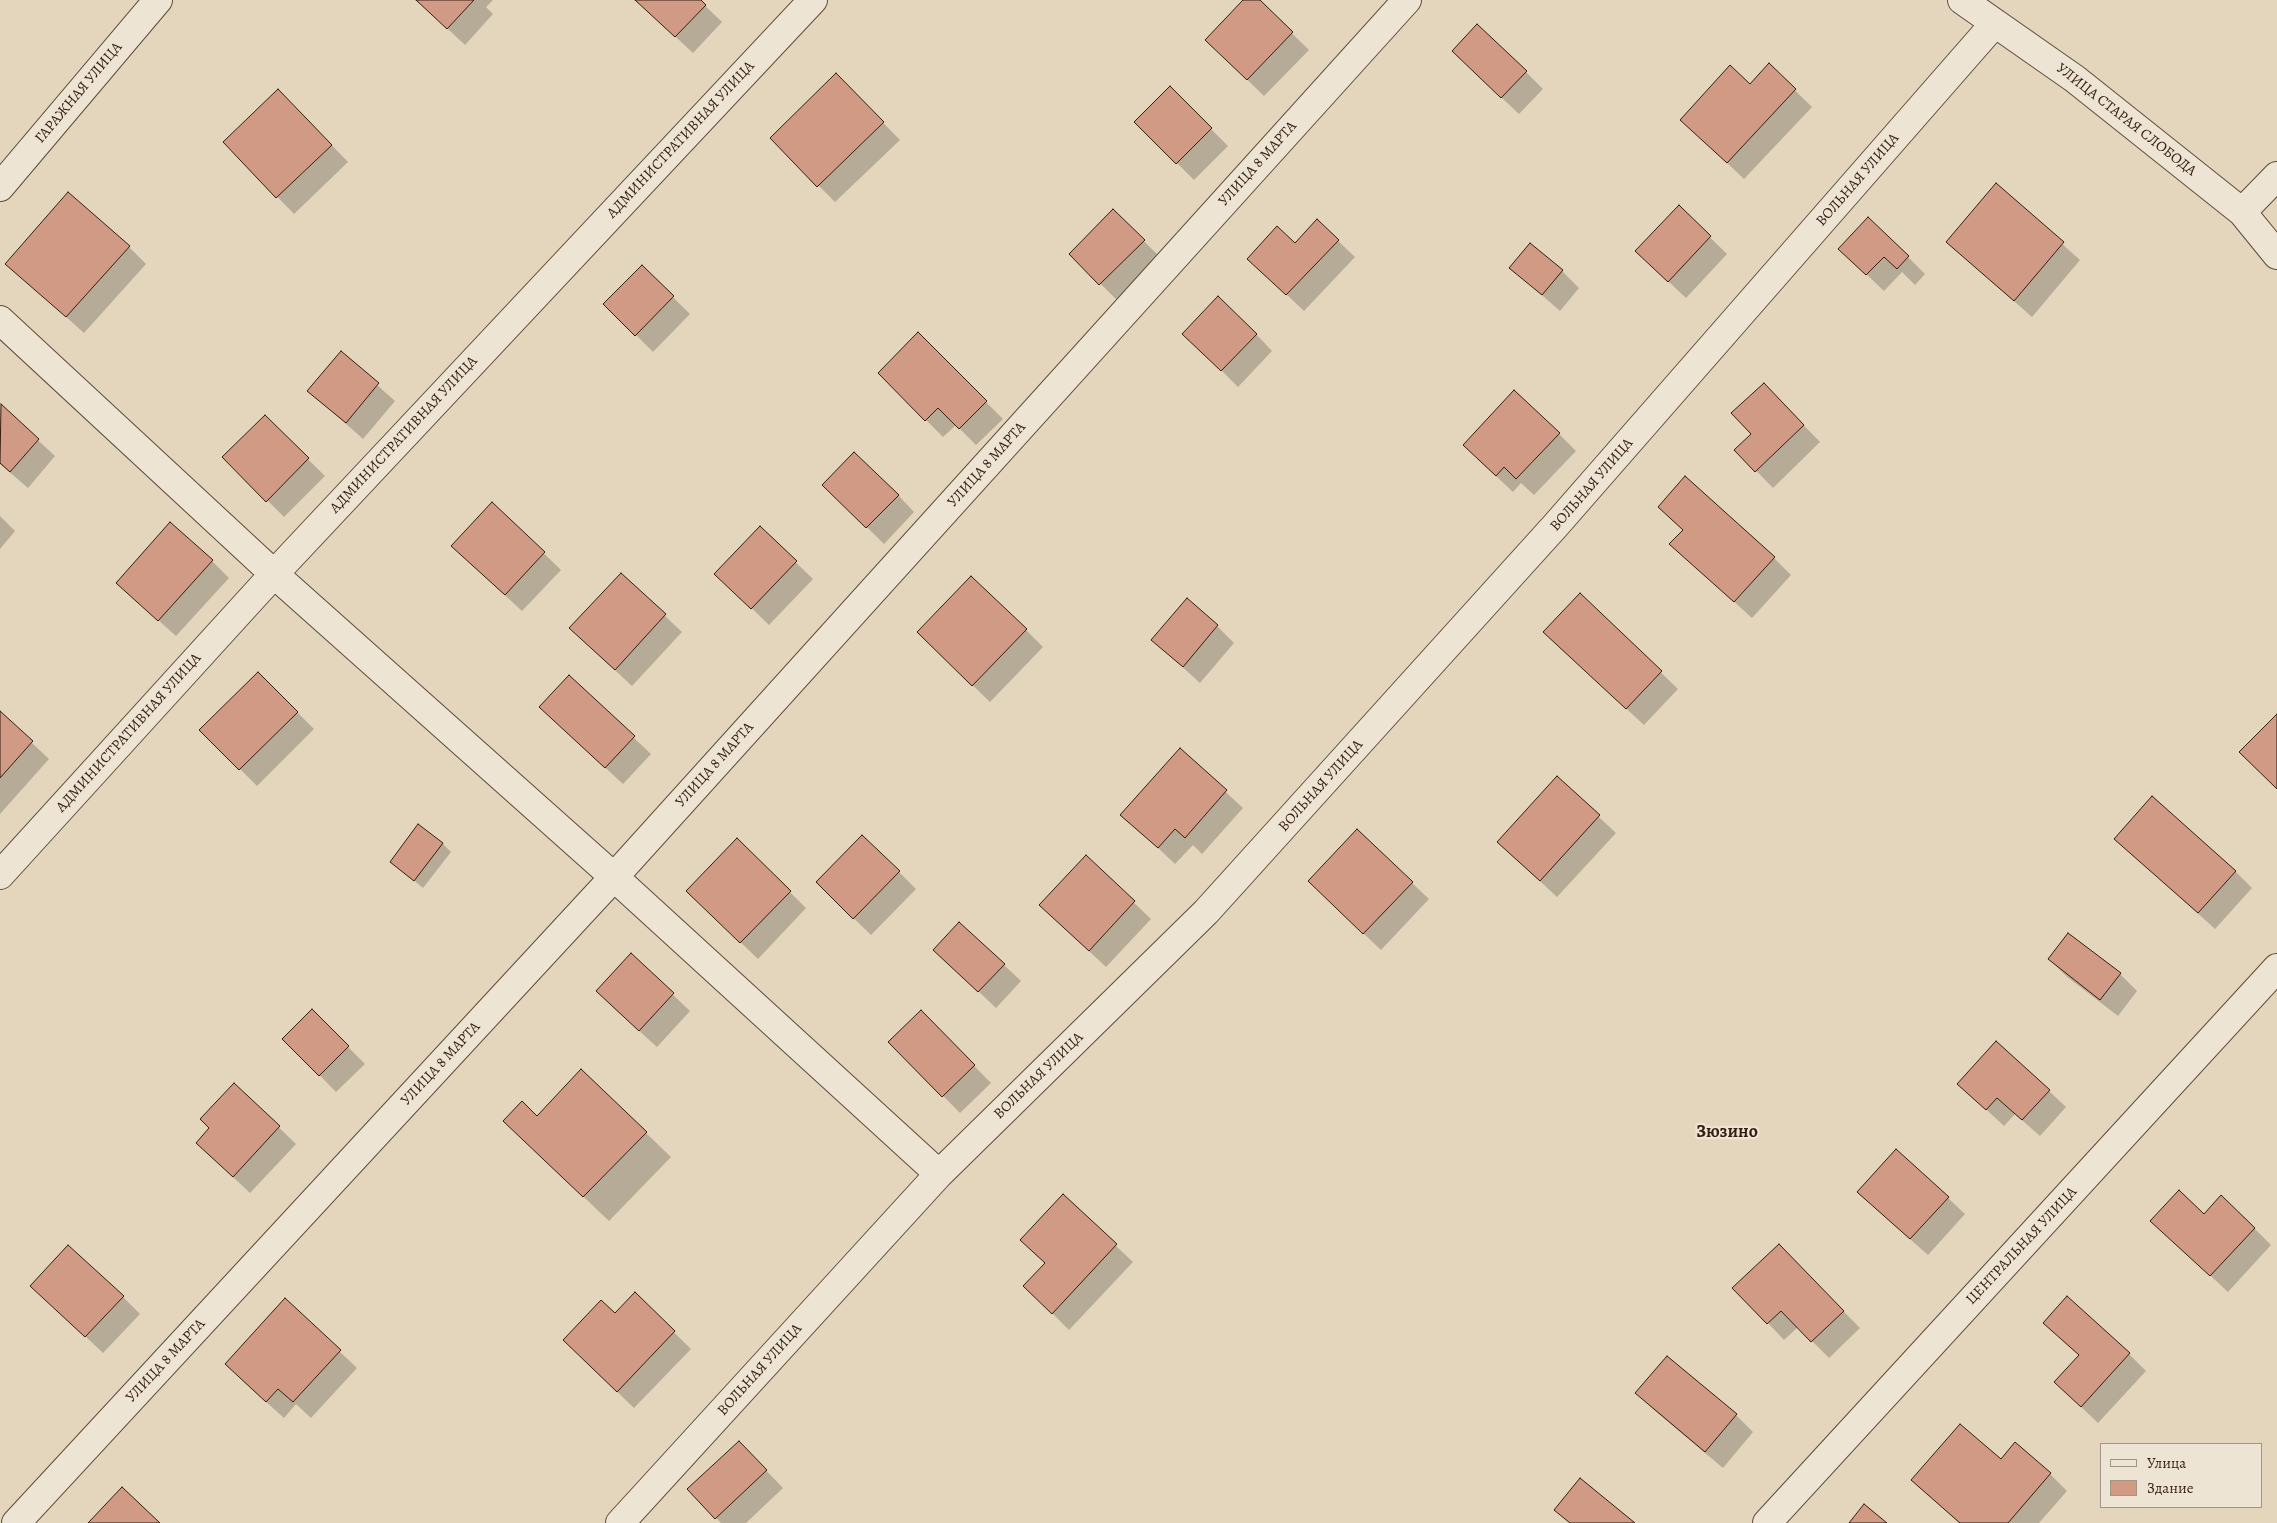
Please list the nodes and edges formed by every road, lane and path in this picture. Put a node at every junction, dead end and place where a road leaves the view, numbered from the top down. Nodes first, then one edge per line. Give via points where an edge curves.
1 (158, 0) edge
2 (813, 0) edge
3 (1407, 0) edge
4 (1962, 0) edge
5 (1995, 23) junction
6 (2277, 176) edge
7 (0, 187) edge
8 (2242, 212) junction
9 (2277, 255) edge
10 (0, 320) edge
11 (274, 574) junction
12 (0, 875) edge
13 (614, 877) junction
14 (2277, 968) edge
15 (939, 1174) junction
16 (16, 1523) edge
17 (620, 1523) edge
18 (1767, 1523) edge

1 - 7 street, ГАРАЖНАЯ УЛИЦА
2 - 11 street, АДМИНИСТРАТИВНАЯ УЛИЦА
3 - 13 street, УЛИЦА 8 МАРТА
4 - 5 street, УЛИЦА СТАРАЯ СЛОБОДА
5 - 8 street, УЛИЦА СТАРАЯ СЛОБОДА via 2075,79
5 - 15 street, ВОЛЬНАЯ УЛИЦА via 1556,525 1206,912
6 - 8 street
8 - 9 street, УЛИЦА СТАРАЯ СЛОБОДА
10 - 11 street
11 - 12 street, АДМИНИСТРАТИВНАЯ УЛИЦА
11 - 13 street
13 - 15 street
13 - 16 street, УЛИЦА 8 МАРТА
14 - 18 street, ЦЕНТРАЛЬНАЯ УЛИЦА
15 - 17 street, ВОЛЬНАЯ УЛИЦА

